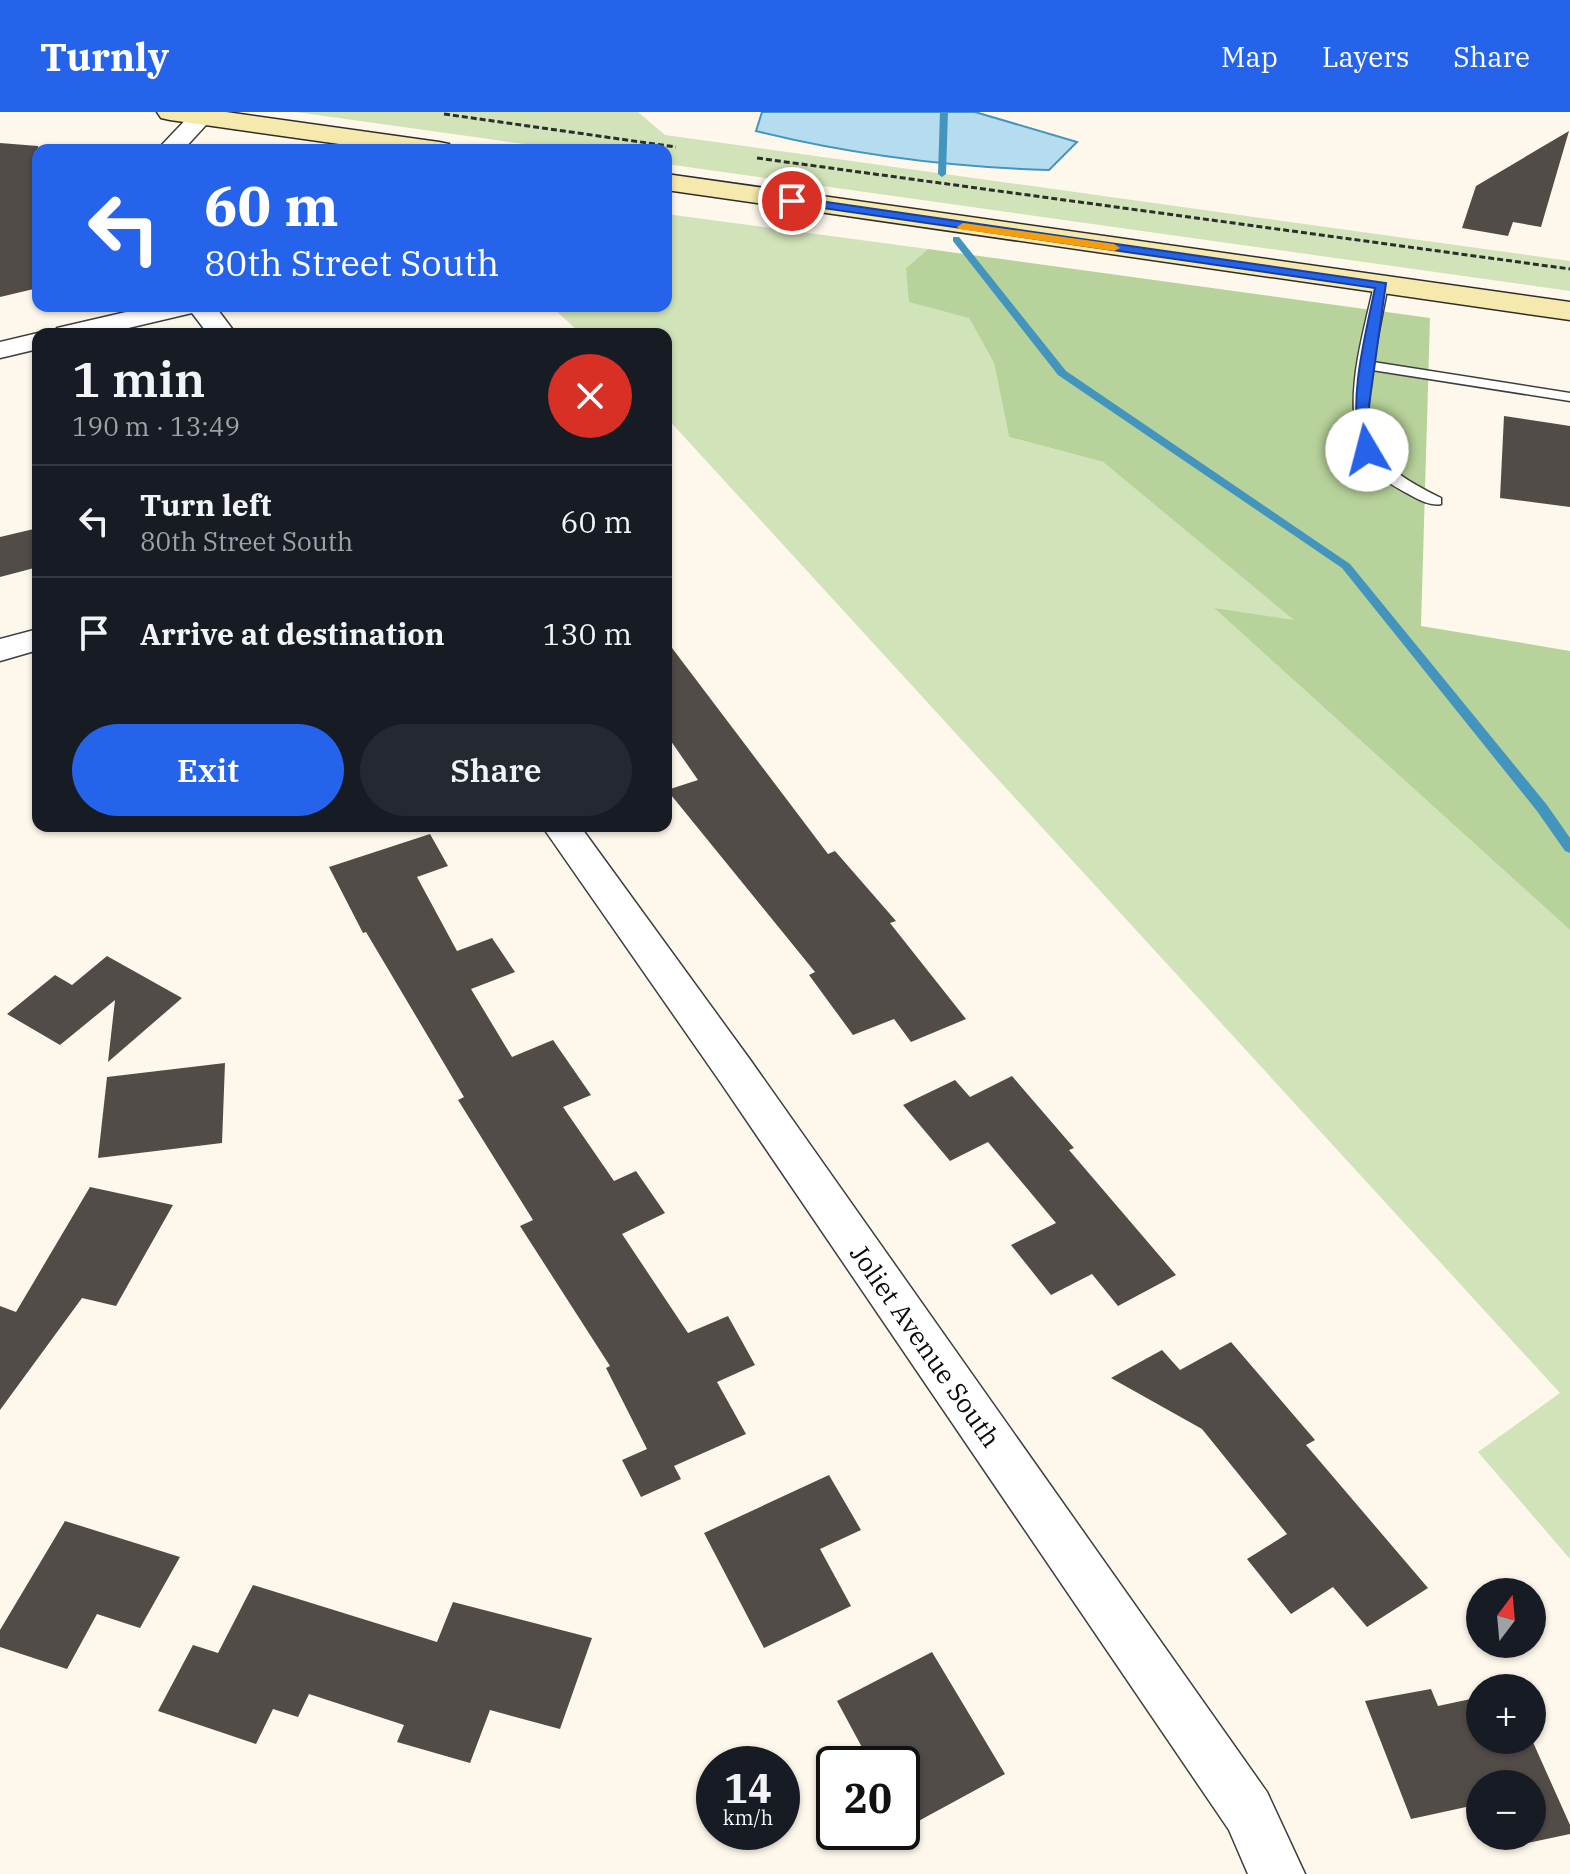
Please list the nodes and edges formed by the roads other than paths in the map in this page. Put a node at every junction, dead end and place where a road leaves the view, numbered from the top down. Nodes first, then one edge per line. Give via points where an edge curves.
1 (170, 112) edge
2 (204, 114) edge
3 (175, 144) edge
4 (400, 144) edge
5 (672, 183) edge
6 (1381, 285) junction
7 (1570, 311) edge
8 (161, 312) edge
9 (93, 328) edge
10 (32, 342) edge
11 (0, 350) edge
12 (1366, 365) junction
13 (1570, 397) edge
14 (1436, 501) dead end
15 (32, 641) edge
16 (0, 650) edge
17 (564, 832) edge
18 (1277, 1874) edge

1 - 2 main road
2 - 3 street
2 - 4 main road
5 - 6 main road
6 - 7 main road
6 - 12 lane
8 - 9 street
10 - 11 street
12 - 13 lane
12 - 14 lane via 1361,420 1367,450 1398,482
15 - 16 street
17 - 18 street, Joliet Avenue South via 1248,1811

